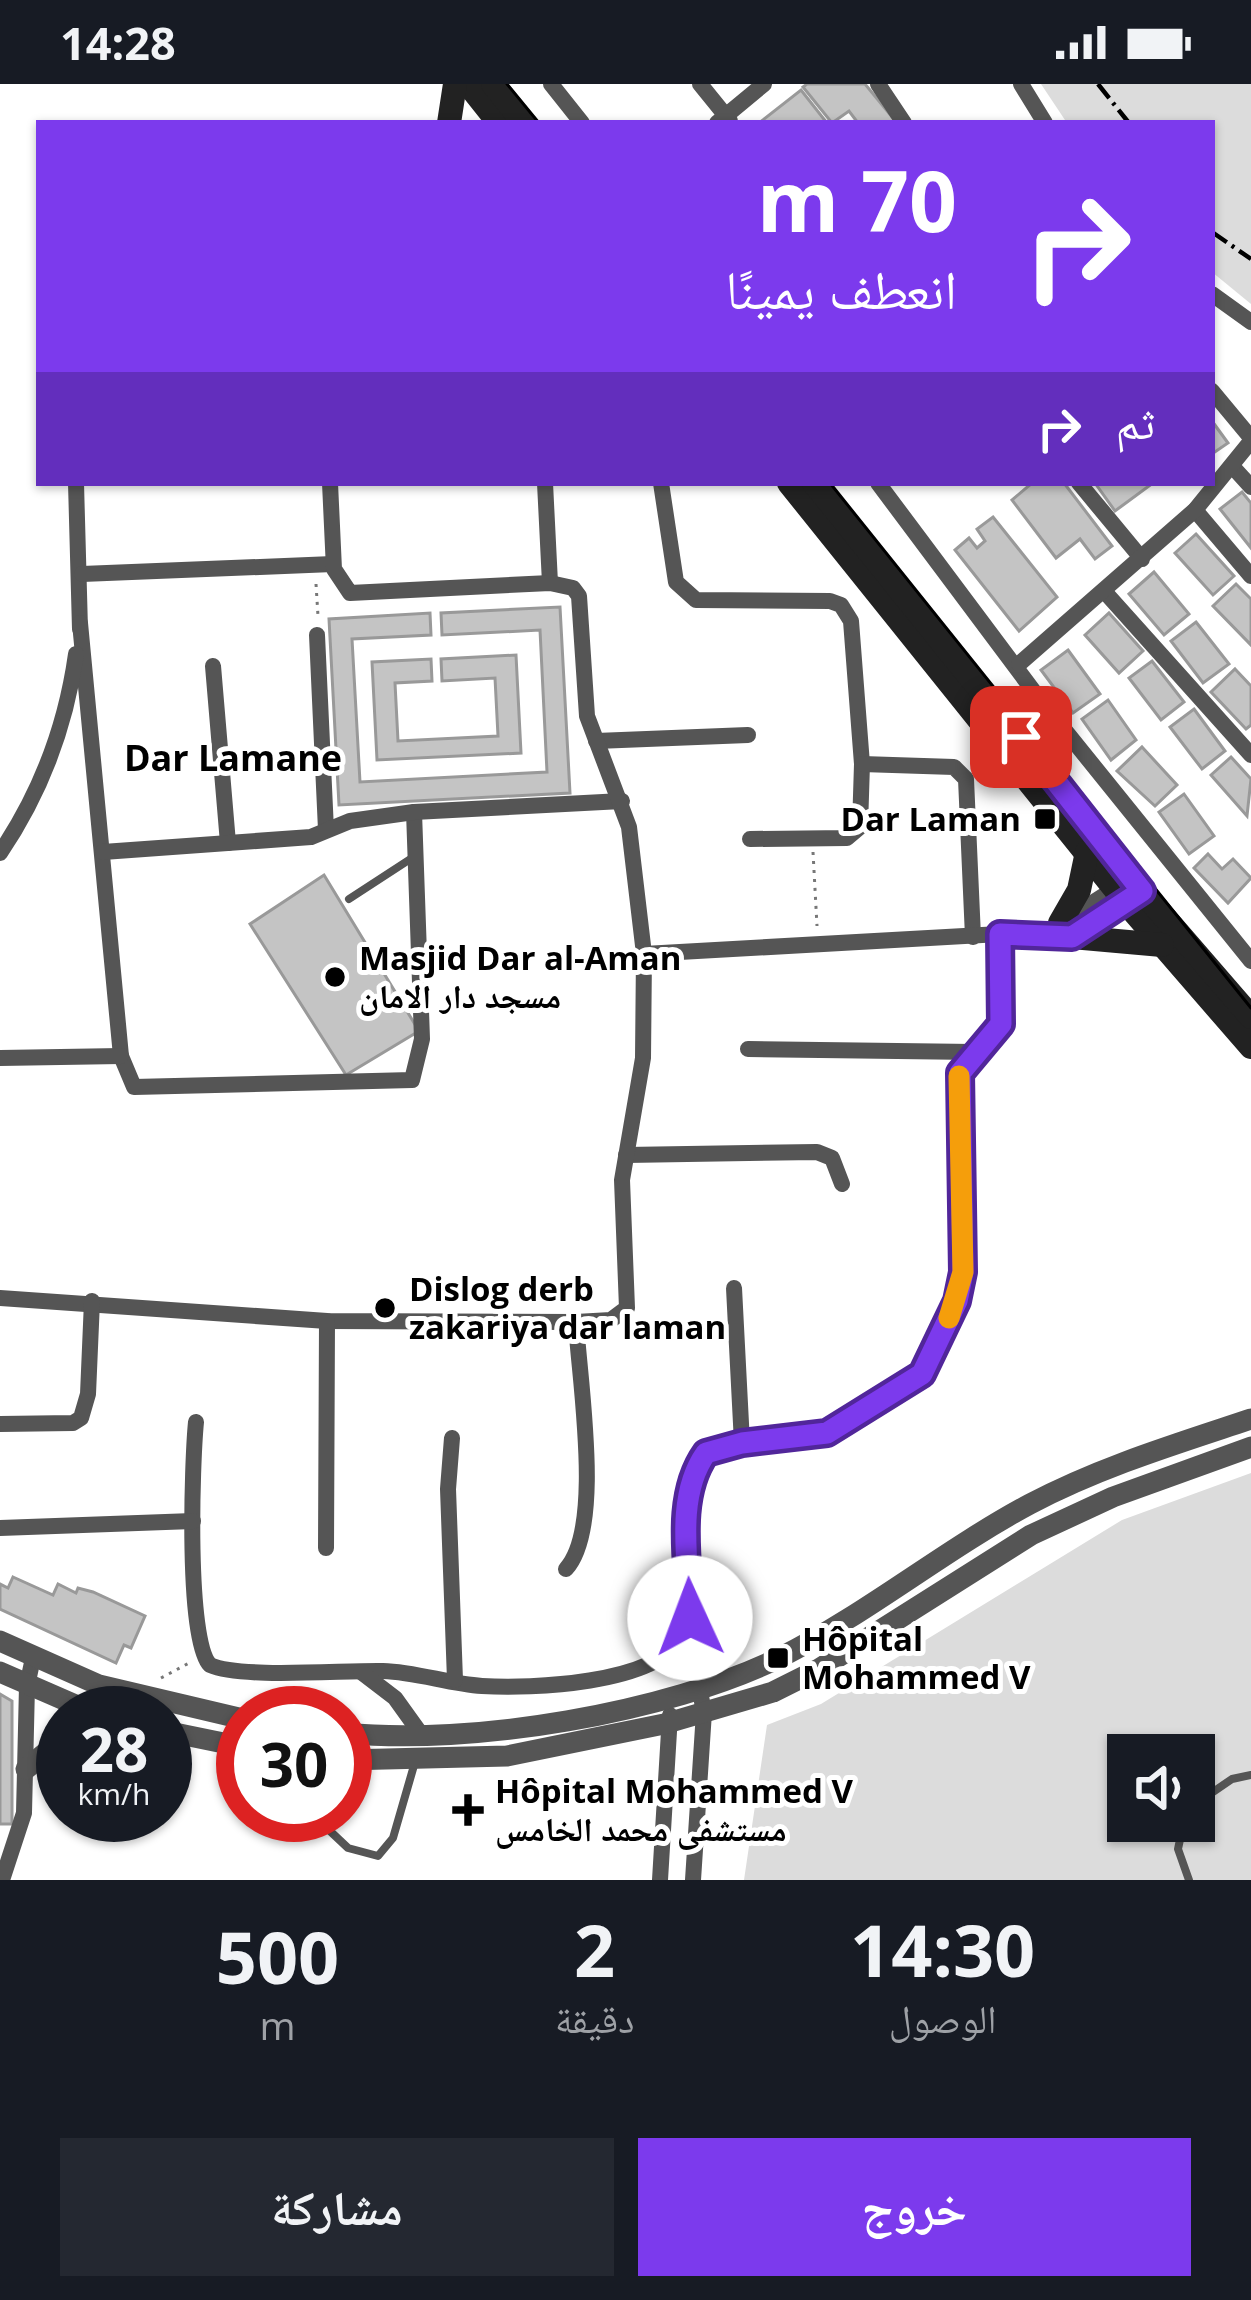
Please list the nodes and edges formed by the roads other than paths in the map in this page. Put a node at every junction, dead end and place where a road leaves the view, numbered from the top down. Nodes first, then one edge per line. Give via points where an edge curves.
1 (455, 84) edge
2 (468, 84) edge
3 (494, 84) edge
4 (551, 84) edge
5 (700, 84) edge
6 (764, 84) edge
7 (878, 84) edge
8 (1021, 84) edge
9 (503, 118) edge
10 (449, 120) edge
11 (580, 120) edge
12 (724, 120) edge
13 (726, 120) edge
14 (902, 120) edge
15 (1043, 120) edge
16 (1215, 296) edge
17 (1251, 322) edge
18 (1215, 395) edge
19 (1251, 440) edge
20 (1232, 466) junction
21 (76, 486) edge
22 (330, 486) edge
23 (545, 486) edge
24 (661, 486) edge
25 (791, 486) edge
26 (816, 486) edge
27 (880, 486) edge
28 (1081, 486) edge
29 (1251, 487) edge
30 (1195, 510) junction
31 (1142, 559) junction
32 (324, 564) junction
33 (82, 574) junction
34 (1251, 576) edge
35 (550, 583) junction
36 (1104, 591) junction
37 (80, 623) junction
38 (317, 635) road end
39 (1019, 664) junction
40 (213, 667) dead end
41 (748, 734) dead end
42 (596, 741) junction
43 (1251, 755) edge
44 (862, 764) junction
45 (622, 801) junction
46 (414, 812) junction
47 (326, 830) junction
48 (750, 839) dead end
49 (228, 843) junction
50 (103, 852) junction
51 (1087, 852) junction
52 (0, 853) edge
53 (416, 855) junction
54 (1129, 890) junction
55 (350, 899) dead end
56 (1058, 932) junction
57 (1000, 934) junction
58 (973, 937) junction
59 (1162, 945) junction
60 (644, 954) junction
61 (1251, 961) edge
62 (1251, 1017) edge
63 (1251, 1047) edge
64 (748, 1049) dead end
65 (974, 1052) junction
66 (122, 1056) junction
67 (0, 1058) edge
68 (626, 1155) junction
69 (842, 1184) dead end
70 (734, 1288) dead end
71 (0, 1298) edge
72 (92, 1301) junction
73 (326, 1321) junction
74 (576, 1322) junction
75 (1251, 1419) edge
76 (196, 1422) dead end
77 (0, 1424) edge
78 (452, 1438) dead end
79 (742, 1443) junction
80 (1251, 1447) edge
81 (193, 1521) junction
82 (0, 1528) edge
83 (326, 1548) dead end
84 (566, 1569) dead end
85 (0, 1641) edge
86 (33, 1658) junction
87 (0, 1672) edge
88 (362, 1672) junction
89 (455, 1680) junction
90 (27, 1686) junction
91 (699, 1686) junction
92 (36, 1690) edge
93 (666, 1696) junction
94 (704, 1712) junction
95 (216, 1713) edge
96 (672, 1722) junction
97 (372, 1735) edge
98 (423, 1738) junction
99 (36, 1761) edge
100 (372, 1761) edge
101 (415, 1762) junction
102 (26, 1769) junction
103 (1251, 1775) edge
104 (1215, 1790) edge
105 (342, 1842) edge
106 (1180, 1842) edge
107 (6, 1850) edge
108 (2, 1880) edge
109 (660, 1880) edge
110 (693, 1880) edge
111 (1189, 1880) edge

1 - 10 main road
2 - 9 main road
3 - 9 main road
4 - 11 street
5 - 12 street
6 - 13 street
7 - 14 street
8 - 15 street
16 - 17 street
18 - 19 street
19 - 20 street
20 - 29 street
20 - 30 street
21 - 33 street
22 - 32 street
23 - 35 street
24 - 44 street via 676,582 696,600 830,602 846,611
25 - 51 main road
26 - 54 main road
27 - 39 street
28 - 31 street
30 - 31 street
30 - 34 street
31 - 36 street
32 - 33 street
32 - 35 street via 350,593
33 - 37 street
35 - 42 street via 579,596 586,716
36 - 39 street
36 - 43 street
37 - 50 street
37 - 52 street via 62,724
38 - 47 street
39 - 61 street
40 - 49 street
41 - 42 street
42 - 45 street
44 - 48 street via 856,834
44 - 58 street via 954,767 967,779
45 - 46 street
45 - 60 street
46 - 47 street
46 - 53 street
47 - 49 street
49 - 50 street
50 - 66 street
51 - 54 main road
51 - 56 main road
53 - 55 lane
53 - 66 street via 422,1039 412,1080 134,1087
54 - 56 street
54 - 59 main road
54 - 62 main road
56 - 57 street
56 - 59 main road
57 - 58 street
57 - 65 street via 1001,1024
58 - 60 street
59 - 63 main road
60 - 68 street via 644,1058
64 - 65 street
65 - 79 street via 956,1091 963,1272 922,1374 827,1433
66 - 67 street
68 - 69 street via 817,1152 832,1158
68 - 74 street via 627,1308 610,1320
70 - 79 street
71 - 72 street
72 - 73 street
72 - 77 street via 81,1418
73 - 74 street
73 - 83 street
74 - 84 street via 586,1516 580,1551
75 - 91 street via 1028,1505 778,1658
76 - 81 street
78 - 89 street
79 - 89 street via 706,1453 690,1479 690,1618 664,1657 591,1680
80 - 94 street via 1070,1515 791,1685
81 - 82 street
81 - 88 street via 202,1656 219,1669
85 - 86 street
86 - 90 street
86 - 95 street
87 - 90 street
88 - 89 street
88 - 98 street via 406,1709
90 - 92 street
90 - 102 street
91 - 93 street
91 - 94 street
93 - 96 street
93 - 98 street
94 - 96 street
94 - 110 street
96 - 101 street via 507,1756
96 - 109 street
97 - 98 street
99 - 102 street
100 - 101 street
101 - 105 lane via 393,1838 378,1856
102 - 107 street via 24,1813
103 - 104 lane
106 - 111 lane
107 - 108 street

